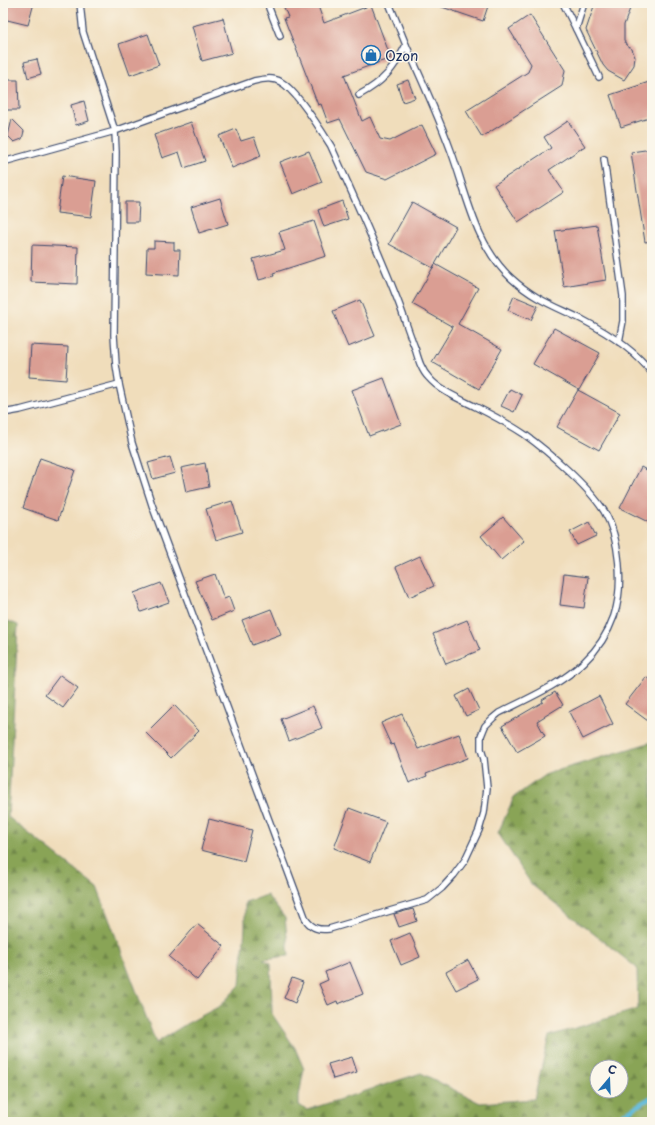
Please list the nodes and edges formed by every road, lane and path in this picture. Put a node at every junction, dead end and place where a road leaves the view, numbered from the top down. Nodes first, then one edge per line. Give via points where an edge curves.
1 (80, 3) edge
2 (269, 3) edge
3 (389, 3) edge
4 (563, 3) edge
5 (584, 3) edge
6 (576, 29) junction
7 (280, 36) dead end
8 (406, 45) junction
9 (599, 77) dead end
10 (359, 95) dead end
11 (115, 131) junction
12 (604, 159) dead end
13 (3, 162) edge
14 (619, 342) junction
15 (652, 374) edge
16 (119, 384) junction
17 (3, 413) edge

1 - 11 lane via 83,32
2 - 7 lane
3 - 8 lane
4 - 6 lane
5 - 6 lane
6 - 9 lane
8 - 10 lane via 390,72 380,82
8 - 14 lane via 451,149 475,223 500,267 540,301 582,320
11 - 13 lane
11 - 16 lane via 114,335
11 - 16 lane via 263,79 280,81 290,88 331,146 396,297 424,372 435,384 513,427 550,455 589,493 604,511 612,527 617,548 619,580 618,599 608,631 596,649 572,672 549,688 499,713 485,726 481,736 481,749 487,788 479,830 465,860 442,888 428,900 329,929 314,928 306,920 140,473
12 - 14 lane via 623,296 623,321
14 - 15 lane
16 - 17 lane

